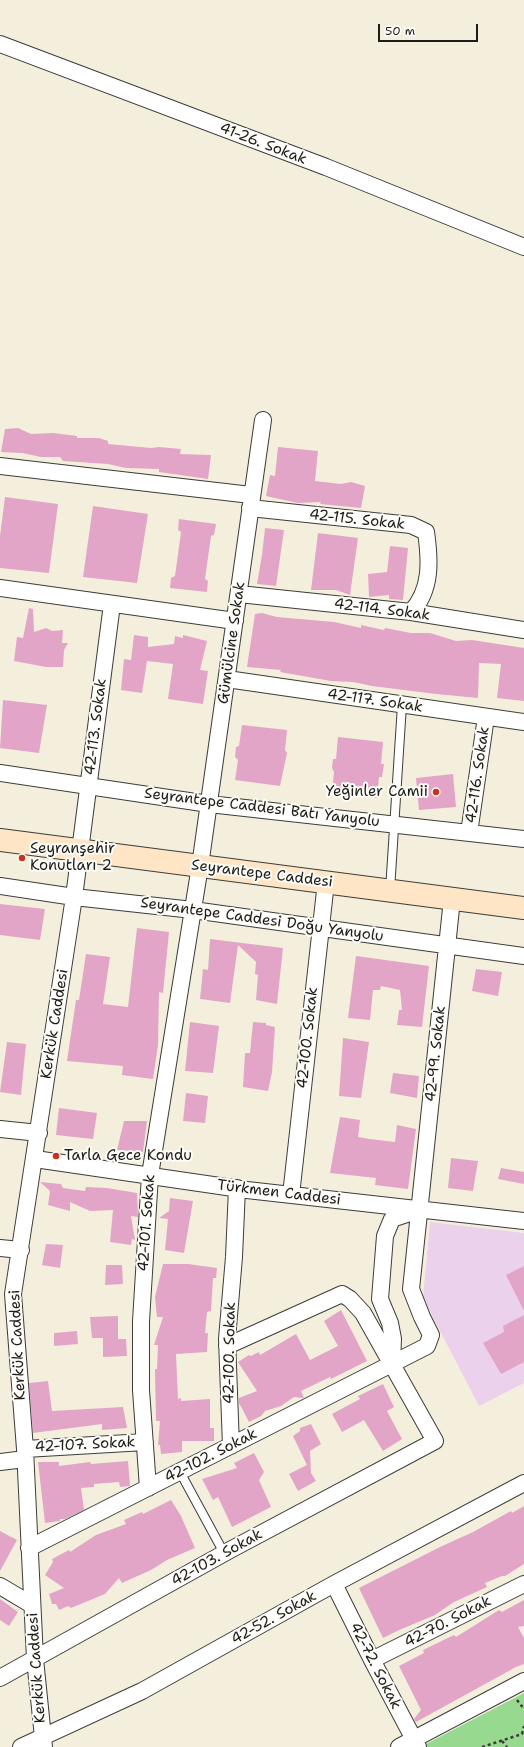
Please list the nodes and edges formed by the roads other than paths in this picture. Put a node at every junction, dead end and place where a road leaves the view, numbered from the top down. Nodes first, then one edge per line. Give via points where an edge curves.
1 (0, 44) edge
2 (524, 247) edge
3 (263, 420) dead end
4 (0, 466) edge
5 (250, 501) junction
6 (0, 588) edge
7 (239, 594) junction
8 (112, 604) junction
9 (411, 612) junction
10 (235, 622) junction
11 (524, 630) edge
12 (226, 679) junction
13 (402, 706) junction
14 (486, 717) junction
15 (524, 722) edge
16 (0, 773) edge
17 (89, 785) junction
18 (209, 804) junction
19 (394, 824) junction
20 (469, 833) junction
21 (524, 839) edge
22 (0, 840) edge
23 (80, 850) junction
24 (200, 866) junction
25 (326, 882) junction
26 (0, 886) edge
27 (390, 891) junction
28 (74, 897) junction
29 (452, 899) junction
30 (524, 908) edge
31 (193, 910) junction
32 (321, 927) junction
33 (447, 945) junction
34 (524, 956) edge
35 (0, 1129) edge
36 (39, 1133) junction
37 (35, 1159) junction
38 (150, 1175) junction
39 (237, 1188) junction
40 (291, 1195) junction
41 (420, 1209) junction
42 (524, 1221) edge
43 (0, 1248) edge
44 (21, 1250) junction
45 (7, 1294) edge
46 (228, 1346) junction
47 (392, 1364) junction
48 (145, 1442) junction
49 (231, 1446) junction
50 (25, 1454) junction
51 (0, 1462) edge
52 (180, 1472) junction
53 (524, 1483) edge
54 (148, 1488) junction
55 (29, 1548) junction
56 (224, 1553) junction
57 (334, 1584) junction
58 (524, 1584) edge
59 (0, 1586) edge
60 (32, 1604) junction
61 (35, 1659) junction
62 (372, 1660) junction
63 (0, 1678) edge
64 (524, 1681) edge
65 (43, 1742) edge
66 (416, 1743) edge
67 (21, 1747) edge
68 (399, 1747) edge

1 - 2 street, 41-26. Sokak via 326,168
3 - 5 street, Gümülcine Sokak
4 - 5 street, 42-115. Sokak
5 - 7 street, Gümülcine Sokak
5 - 9 street, 42-115. Sokak via 411,526 426,532 429,565 426,584 421,602
6 - 8 street
7 - 9 street, 42-114. Sokak
7 - 10 street, Gümülcine Sokak
8 - 10 street
8 - 17 street, 42-113. Sokak
9 - 11 street, 42-114. Sokak
10 - 12 street, Gümülcine Sokak
12 - 13 street, 42-117. Sokak
12 - 18 street, Gümülcine Sokak
13 - 14 street, 42-117. Sokak
13 - 19 lane
14 - 15 street, 42-117. Sokak
14 - 20 street, 42-116. Sokak
16 - 17 street, Seyrantepe Caddesi Batı Yanyolu
17 - 18 street, Seyrantepe Caddesi Batı Yanyolu
17 - 23 street, 42-113. Sokak
18 - 19 street, Seyrantepe Caddesi Batı Yanyolu
18 - 24 street, Gümülcine Sokak
19 - 20 street, Seyrantepe Caddesi Batı Yanyolu
19 - 27 lane
20 - 21 street, Seyrantepe Caddesi Batı Yanyolu
22 - 23 street, Seyrantepe Caddesi
23 - 24 street, Seyrantepe Caddesi
23 - 28 street, Kerkük Caddesi
24 - 25 street, Seyrantepe Caddesi
24 - 31 street, 42-101. Sokak
25 - 27 street, Seyrantepe Caddesi
25 - 32 street, 42-100. Sokak
26 - 28 street, Seyrantepe Caddesi Doğu Yanyolu
27 - 29 street, Seyrantepe Caddesi
28 - 31 street, Seyrantepe Caddesi Doğu Yanyolu
28 - 36 street, Kerkük Caddesi
29 - 30 street, Seyrantepe Caddesi
29 - 33 street, 42-99. Sokak
31 - 32 street, Seyrantepe Caddesi Doğu Yanyolu
31 - 38 street, 42-101. Sokak
32 - 33 street, Seyrantepe Caddesi Doğu Yanyolu
32 - 40 street, 42-100. Sokak
33 - 34 street, Seyrantepe Caddesi Doğu Yanyolu
33 - 41 street, 42-99. Sokak
35 - 36 street
36 - 37 street, Kerkük Caddesi
37 - 38 street, Türkmen Caddesi
37 - 44 street, Kerkük Caddesi
38 - 39 street, Türkmen Caddesi
38 - 48 street, 42-101. Sokak via 140,1321
39 - 40 street, Türkmen Caddesi
39 - 46 street, 42-100. Sokak
40 - 41 street, Türkmen Caddesi
41 - 42 street, Türkmen Caddesi
41 - 47 street via 392,1219 385,1236 380,1299 393,1338
41 - 47 street, 42-99. Sokak via 411,1289 431,1335 427,1346
43 - 44 street
44 - 45 street, Kerkük Caddesi
45 - 50 street, Kerkük Caddesi
46 - 47 street via 342,1294 363,1313
46 - 49 street, 42-100. Sokak
47 - 49 street, 42-102. Sokak
47 - 56 street, 42-103. Sokak via 435,1441
48 - 50 street, 42-107. Sokak
48 - 54 street, 42-101. Sokak
49 - 52 street, 42-102. Sokak
50 - 51 street, 42-107. Sokak
50 - 55 street, Kerkük Caddesi
52 - 54 street, 42-102. Sokak
52 - 56 lane
53 - 57 street, 42-52. Sokak
54 - 55 street, 42-102. Sokak
55 - 60 street, Kerkük Caddesi
56 - 61 street, 42-103. Sokak
57 - 62 street, 42-72. Sokak
57 - 65 street, 42-52. Sokak via 142,1691
58 - 62 street, 42-70. Sokak
59 - 60 street
60 - 61 street, Kerkük Caddesi
61 - 63 street, 42-103. Sokak
61 - 65 street, Kerkük Caddesi
62 - 66 street, 42-72. Sokak
64 - 66 street
65 - 67 street, 42-52. Sokak
66 - 68 street

